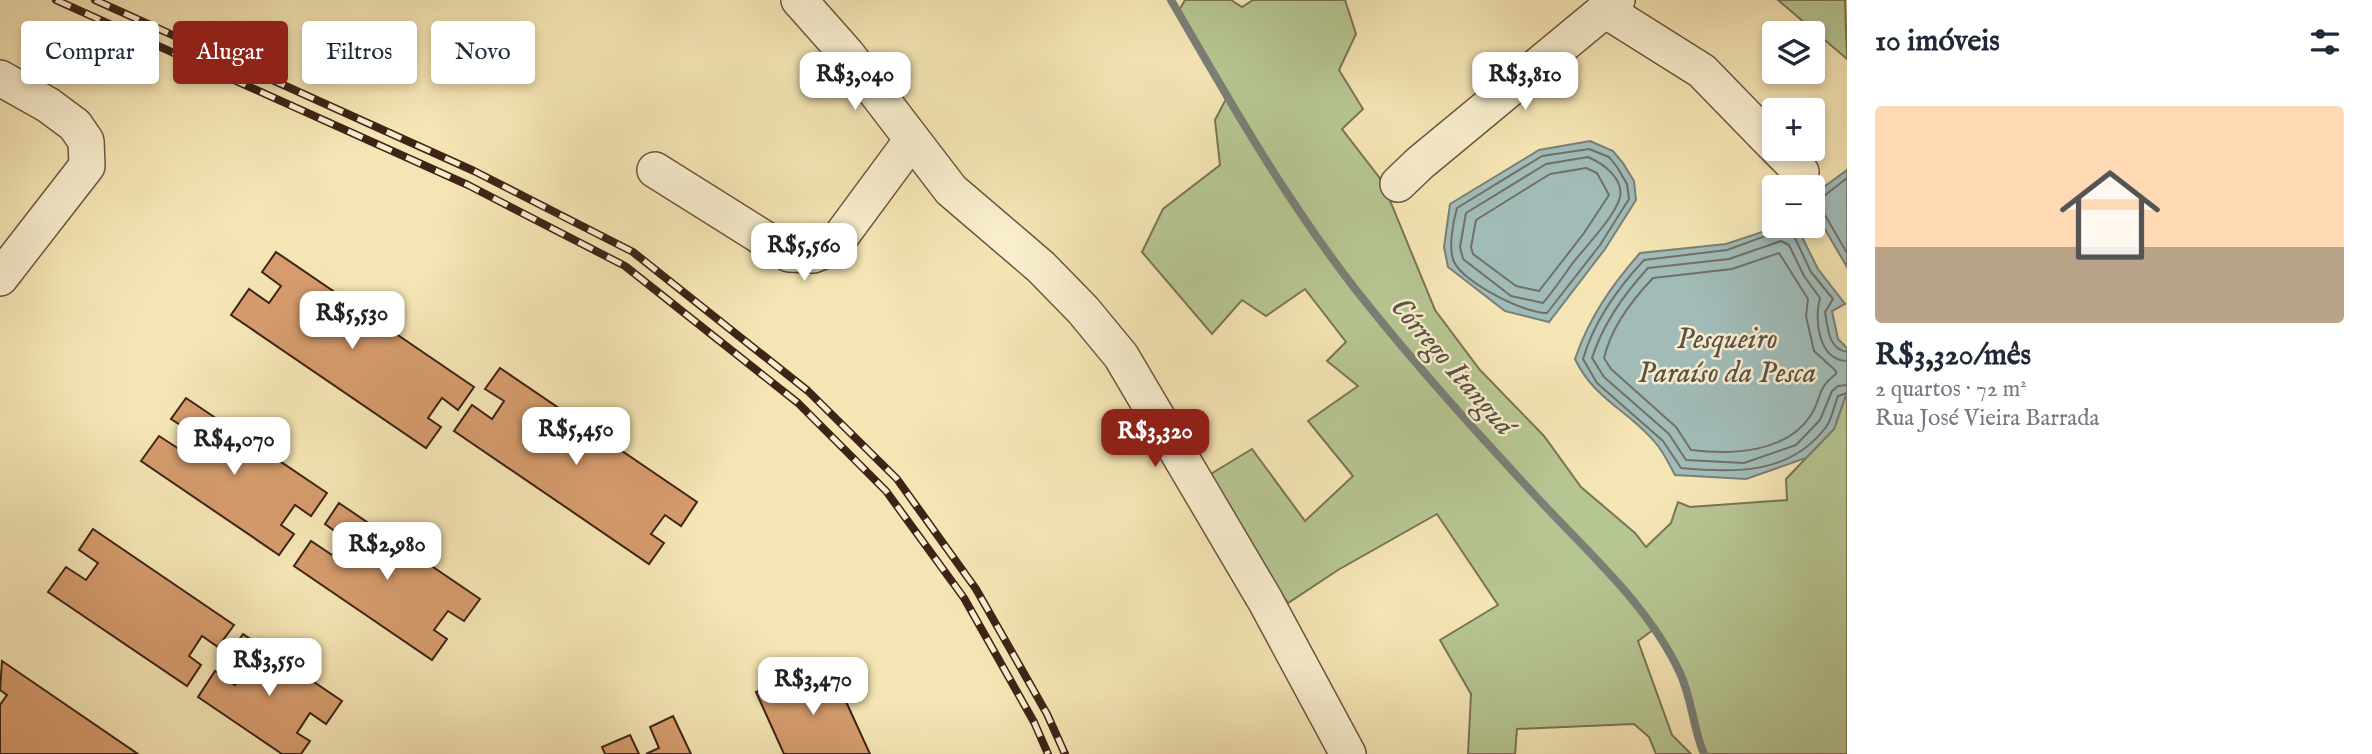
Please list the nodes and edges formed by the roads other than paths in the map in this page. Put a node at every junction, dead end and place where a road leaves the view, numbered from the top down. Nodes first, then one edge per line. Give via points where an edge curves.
1 (799, 0) edge
2 (1611, 5) edge
3 (0, 78) edge
4 (1762, 132) edge
5 (912, 140) junction
6 (655, 170) dead end
7 (1398, 184) dead end
8 (0, 278) edge
9 (1348, 754) edge

1 - 5 street
2 - 4 street via 1702,71
2 - 7 street
3 - 8 street via 75,125 86,141 87,166
5 - 6 street via 833,247 813,255 789,254
5 - 9 street via 951,190 1041,267 1121,356 1265,600

